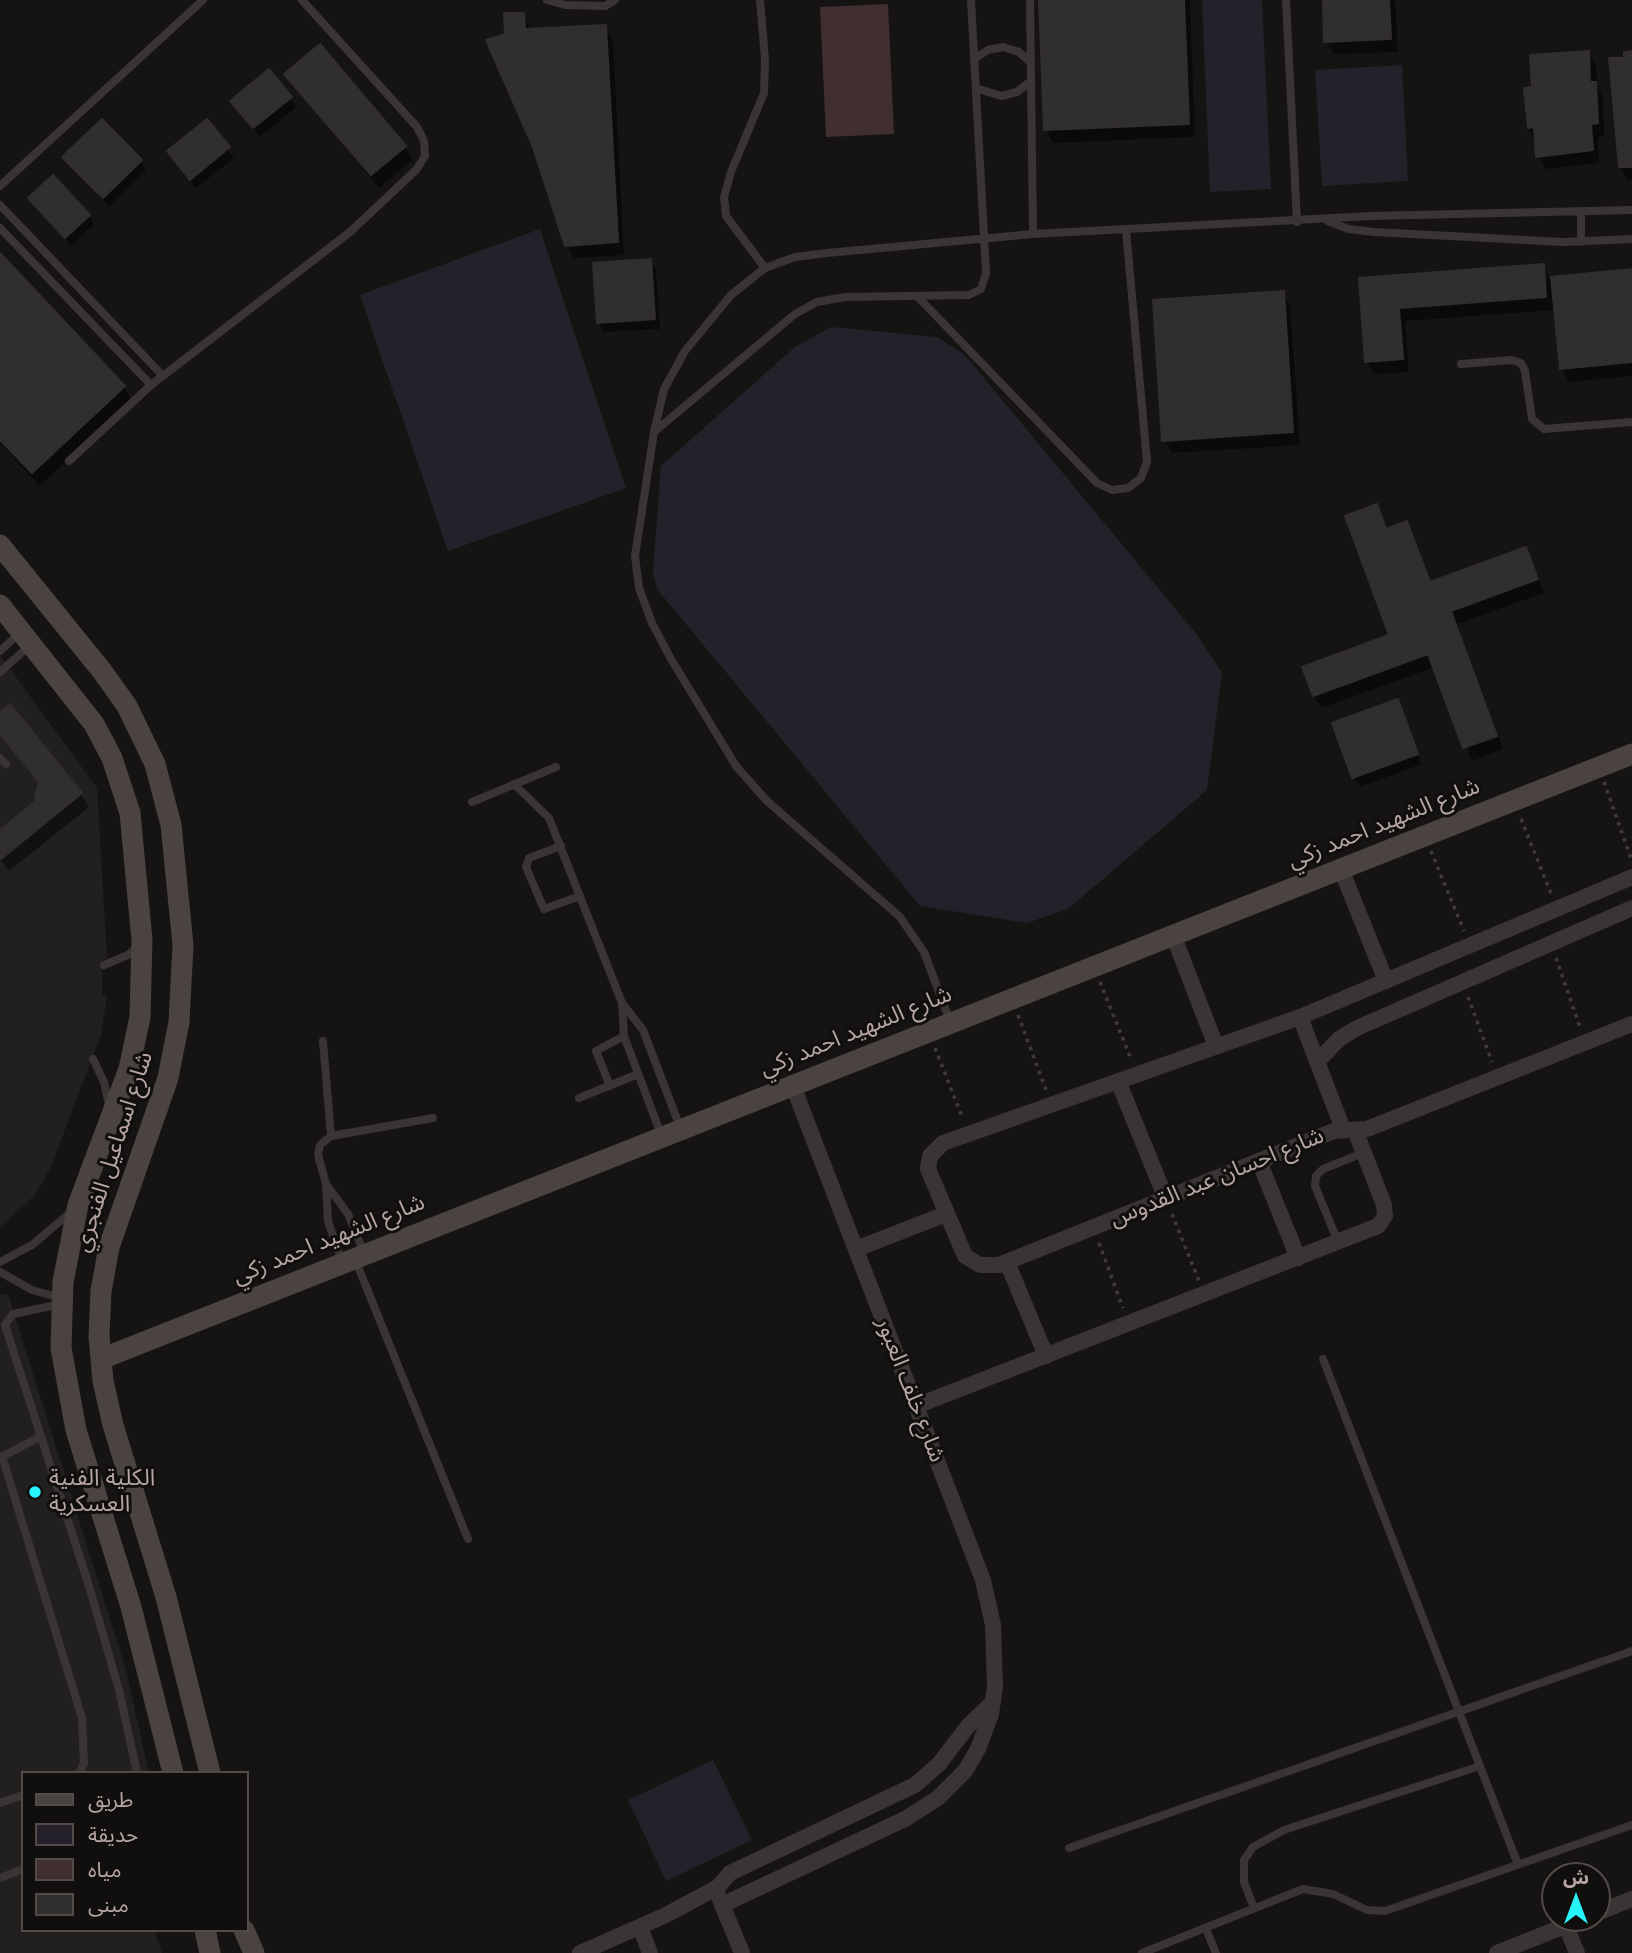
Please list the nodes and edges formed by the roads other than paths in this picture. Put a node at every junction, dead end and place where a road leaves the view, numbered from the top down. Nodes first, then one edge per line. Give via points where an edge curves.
1 (203, 0) edge
2 (302, 0) edge
3 (547, 0) edge
4 (615, 0) edge
5 (760, 0) edge
6 (971, 0) edge
7 (1030, 0) edge
8 (1286, 0) edge
9 (974, 59) junction
10 (1031, 63) junction
11 (1031, 81) junction
12 (976, 88) junction
13 (0, 186) edge
14 (0, 205) edge
15 (1632, 210) edge
16 (1581, 211) junction
17 (1325, 220) junction
18 (1297, 222) junction
19 (0, 228) edge
20 (1126, 230) junction
21 (1033, 234) junction
22 (984, 239) junction
23 (1632, 239) edge
24 (1581, 242) junction
25 (765, 268) junction
26 (917, 296) junction
27 (1461, 364) dead end
28 (163, 376) junction
29 (151, 385) junction
30 (1632, 422) edge
31 (654, 432) junction
32 (69, 461) dead end
33 (0, 545) edge
34 (0, 605) edge
35 (26, 638) junction
36 (0, 651) edge
37 (0, 672) edge
38 (1632, 754) edge
39 (556, 767) dead end
40 (514, 784) junction
41 (472, 802) dead end
42 (561, 846) junction
43 (1341, 869) junction
44 (1632, 877) edge
45 (580, 896) junction
46 (1632, 908) edge
47 (1173, 935) junction
48 (142, 940) junction
49 (104, 965) dead end
50 (1386, 981) junction
51 (622, 1003) junction
52 (1300, 1017) junction
53 (951, 1022) junction
54 (1632, 1024) edge
55 (624, 1036) junction
56 (323, 1041) dead end
57 (1216, 1046) junction
58 (93, 1059) dead end
59 (1317, 1062) junction
60 (638, 1074) junction
61 (1118, 1081) junction
62 (610, 1086) junction
63 (793, 1086) junction
64 (579, 1098) dead end
65 (110, 1117) junction
66 (432, 1118) dead end
67 (1349, 1129) junction
68 (671, 1134) junction
69 (331, 1136) junction
70 (1363, 1153) junction
71 (1259, 1161) junction
72 (326, 1184) junction
73 (1166, 1199) junction
74 (78, 1205) junction
75 (946, 1214) junction
76 (1338, 1243) junction
77 (856, 1249) junction
78 (1298, 1258) junction
79 (354, 1259) junction
80 (0, 1262) edge
81 (1007, 1262) junction
82 (0, 1272) edge
83 (61, 1301) junction
84 (1046, 1356) junction
85 (101, 1359) junction
86 (1323, 1359) dead end
87 (916, 1406) junction
88 (39, 1437) junction
89 (1, 1457) edge
90 (468, 1539) dead end
91 (1632, 1651) edge
92 (993, 1702) junction
93 (1459, 1712) junction
94 (1480, 1766) junction
95 (80, 1771) edge
96 (137, 1771) edge
97 (172, 1771) edge
98 (210, 1771) edge
99 (21, 1796) edge
100 (0, 1803) edge
101 (1632, 1825) edge
102 (1069, 1848) dead end
103 (1517, 1863) junction
104 (21, 1870) edge
105 (0, 1878) edge
106 (719, 1887) junction
107 (1632, 1899) edge
108 (722, 1905) junction
109 (1611, 1907) edge
110 (1254, 1908) junction
111 (640, 1927) junction
112 (1206, 1929) junction
113 (194, 1932) edge
114 (205, 1932) edge
115 (1551, 1932) edge
116 (1568, 1932) edge
117 (210, 1953) edge
118 (580, 1953) edge
119 (650, 1953) edge
120 (742, 1953) edge
121 (1142, 1953) edge
122 (1216, 1953) edge
123 (1497, 1953) edge
124 (1577, 1953) edge

1 - 13 lane
2 - 28 lane via 417,127 425,156 350,232
3 - 4 lane via 605,6
5 - 25 lane via 764,93 724,197 726,216
6 - 9 lane
7 - 10 lane
8 - 18 lane
9 - 10 lane via 1003,47 1019,52
9 - 12 lane
10 - 11 lane
11 - 12 lane via 1009,94 992,95
11 - 21 lane
12 - 22 lane
14 - 28 lane
15 - 16 lane
16 - 17 lane
16 - 24 lane
17 - 18 lane
17 - 24 lane via 1374,232
18 - 20 lane
19 - 29 lane
20 - 21 lane
20 - 26 lane via 1147,462 1141,478 1128,488 1112,490 1097,483
21 - 22 lane
22 - 25 lane via 795,257
22 - 26 lane via 986,279 981,289 969,295
23 - 24 lane
25 - 31 lane via 731,295 685,351 664,389
26 - 31 lane via 831,299 806,307
27 - 30 lane via 1521,363 1532,419 1544,429
28 - 29 lane
29 - 32 lane
31 - 53 lane via 635,556 639,588 652,622 736,766 767,801 885,901 913,934
33 - 85 main road, شارع اسماعيل الفنجري via 102,671 132,716 158,774 175,846 183,945 179,1021 168,1078 109,1247 100,1314
34 - 35 main road, شارع اسماعيل الفنجري
35 - 36 lane
35 - 37 lane
35 - 48 main road, شارع اسماعيل الفنجري via 94,724 120,776 132,832
38 - 43 main road, شارع الشهيد احمد زكي
39 - 40 lane
40 - 41 lane
40 - 42 lane via 547,813
42 - 45 lane
42 - 45 lane via 528,858 526,867 544,909
43 - 47 main road, شارع الشهيد احمد زكي
43 - 50 street
44 - 50 street
45 - 51 lane
46 - 59 street via 1357,1028
47 - 53 main road, شارع الشهيد احمد زكي
47 - 57 street
48 - 49 lane via 128,955
48 - 65 main road, شارع اسماعيل الفنجري via 137,1034
50 - 52 street
51 - 55 lane
51 - 68 lane via 643,1030
52 - 57 street
52 - 59 street
53 - 63 main road, شارع الشهيد احمد زكي
54 - 67 street, شارع احسان عبد القدوس via 1367,1129
55 - 60 lane
55 - 62 lane via 596,1051
56 - 69 lane
57 - 61 street
58 - 65 lane via 104,1082
59 - 67 street
60 - 62 lane
60 - 68 lane
61 - 73 street
61 - 75 street, شارع احسان عبد القدوس via 938,1146 928,1169
62 - 64 lane
63 - 68 main road, شارع الشهيد احمد زكي
63 - 77 street, شارع خلف العبور
65 - 74 main road, شارع اسماعيل الفنجري
66 - 69 lane
67 - 70 street
67 - 71 street, شارع احسان عبد القدوس
68 - 79 main road, شارع الشهيد احمد زكي
69 - 72 lane via 318,1150
70 - 76 street via 1385,1216 1378,1226
70 - 76 lane via 1316,1176 1315,1186
71 - 73 street, شارع احسان عبد القدوس
71 - 78 street
72 - 79 lane via 348,1214
72 - 79 lane via 328,1221
73 - 81 street, شارع احسان عبد القدوس
74 - 80 lane via 38,1240
74 - 83 main road, شارع اسماعيل الفنجري
75 - 77 street
75 - 81 street, شارع احسان عبد القدوس via 965,1255 989,1266
76 - 78 street
77 - 87 street, شارع خلف العبور
78 - 84 street
79 - 85 main road, شارع الشهيد احمد زكي
79 - 90 lane
81 - 84 street
82 - 83 lane
83 - 88 lane via 13,1314 5,1325
83 - 97 main road, شارع اسماعيل الفنجري via 61,1348 69,1403 131,1607
84 - 87 street
85 - 98 main road, شارع اسماعيل الفنجري via 113,1424 166,1597
86 - 93 lane
87 - 92 street, شارع خلف العبور via 987,1595 995,1640
88 - 89 lane
88 - 96 lane via 89,1586
89 - 95 lane via 82,1718 85,1763
91 - 93 lane
92 - 106 street via 915,1785 730,1873
92 - 108 street, شارع خلف العبور via 972,1760 928,1806
93 - 94 lane
93 - 102 lane
94 - 103 lane
94 - 110 lane via 1284,1830 1253,1847 1244,1860 1244,1882
99 - 100 lane
101 - 103 lane
103 - 110 lane via 1385,1911 1367,1910 1333,1894 1303,1889
104 - 105 lane
106 - 108 street
106 - 111 street
107 - 109 street
108 - 120 street
110 - 112 lane
111 - 118 street
111 - 119 street
112 - 121 lane
112 - 122 lane
113 - 117 lane
114 - 117 main road
115 - 123 street
116 - 124 street

